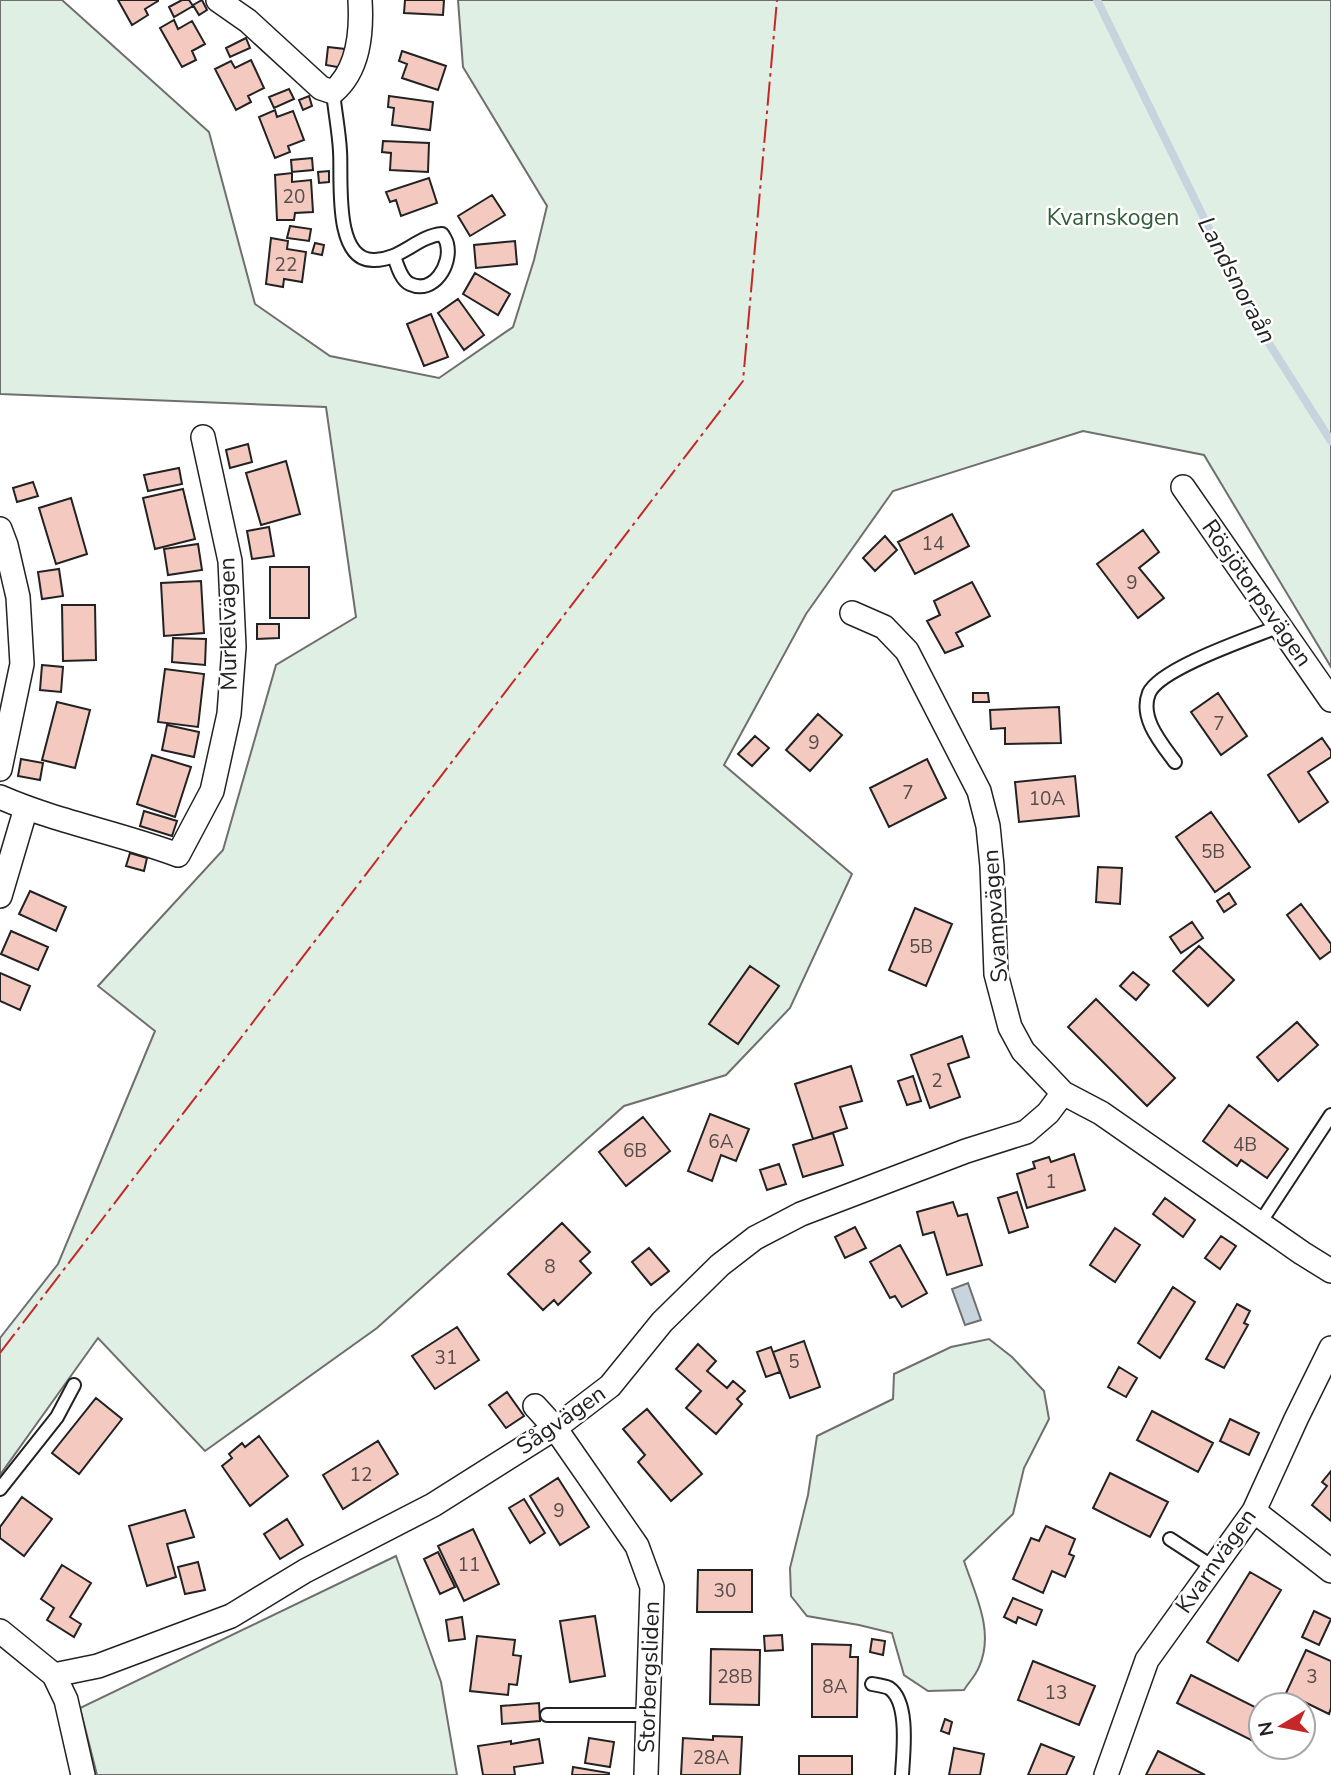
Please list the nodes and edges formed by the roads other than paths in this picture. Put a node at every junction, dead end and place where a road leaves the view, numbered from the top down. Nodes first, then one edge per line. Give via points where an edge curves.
1 (218, 0) edge
2 (360, 0) edge
3 (333, 92) junction
4 (394, 256) junction
5 (203, 437) dead end
6 (1183, 486) dead end
7 (0, 529) edge
8 (852, 613) dead end
9 (1280, 626) junction
10 (1331, 700) edge
11 (1174, 762) dead end
12 (0, 769) edge
13 (0, 797) edge
14 (26, 808) junction
15 (0, 897) edge
16 (1063, 1093) junction
17 (1331, 1115) edge
18 (1260, 1223) junction
19 (1331, 1271) edge
20 (1331, 1348) edge
21 (74, 1385) dead end
22 (535, 1406) dead end
23 (555, 1428) junction
24 (0, 1489) edge
25 (1254, 1511) junction
26 (1171, 1539) dead end
27 (1213, 1567) junction
28 (1331, 1571) edge
29 (0, 1631) edge
30 (54, 1675) junction
31 (872, 1684) dead end
32 (547, 1715) dead end
33 (648, 1715) junction
34 (83, 1775) edge
35 (646, 1775) edge
36 (902, 1775) edge
37 (1106, 1775) edge

1 - 3 street via 248,21 321,88
2 - 3 street via 358,51 344,83
3 - 4 lane via 342,209 351,249 363,260
4 - 4 lane via 432,235 442,234 447,243 445,268 424,286 404,279
5 - 14 street, Murkelvägen via 230,561 234,647 229,714 212,791 177,855
6 - 9 street, Rösjötorpsvägen
7 - 12 street via 18,597 22,664
8 - 16 street, Svampvägen via 884,627 907,651 979,790 988,826 996,974 1003,1003 1023,1051
9 - 10 street, Rösjötorpsvägen
9 - 11 lane via 1190,663 1150,691 1150,723
13 - 14 street, Murkelvägen
14 - 15 street
16 - 18 street, Svampvägen via 1101,1113
16 - 23 street, Sågvägen via 1026,1132 801,1214 755,1238 662,1322 610,1386
17 - 18 lane
18 - 19 street, Svampvägen
20 - 25 street, Kvarnvägen
21 - 24 lane via 57,1417
22 - 23 street, Storbergsliden
23 - 30 street, Sågvägen via 433,1505 305,1571 231,1616 98,1667
23 - 33 street, Storbergsliden via 637,1546 652,1587
25 - 27 street, Kvarnvägen
25 - 28 street
26 - 27 lane
27 - 37 street, Kvarnvägen via 1147,1660
29 - 30 street
30 - 34 street via 66,1700
31 - 36 lane via 888,1688 897,1698 905,1729
32 - 33 lane
33 - 35 street, Storbergsliden

